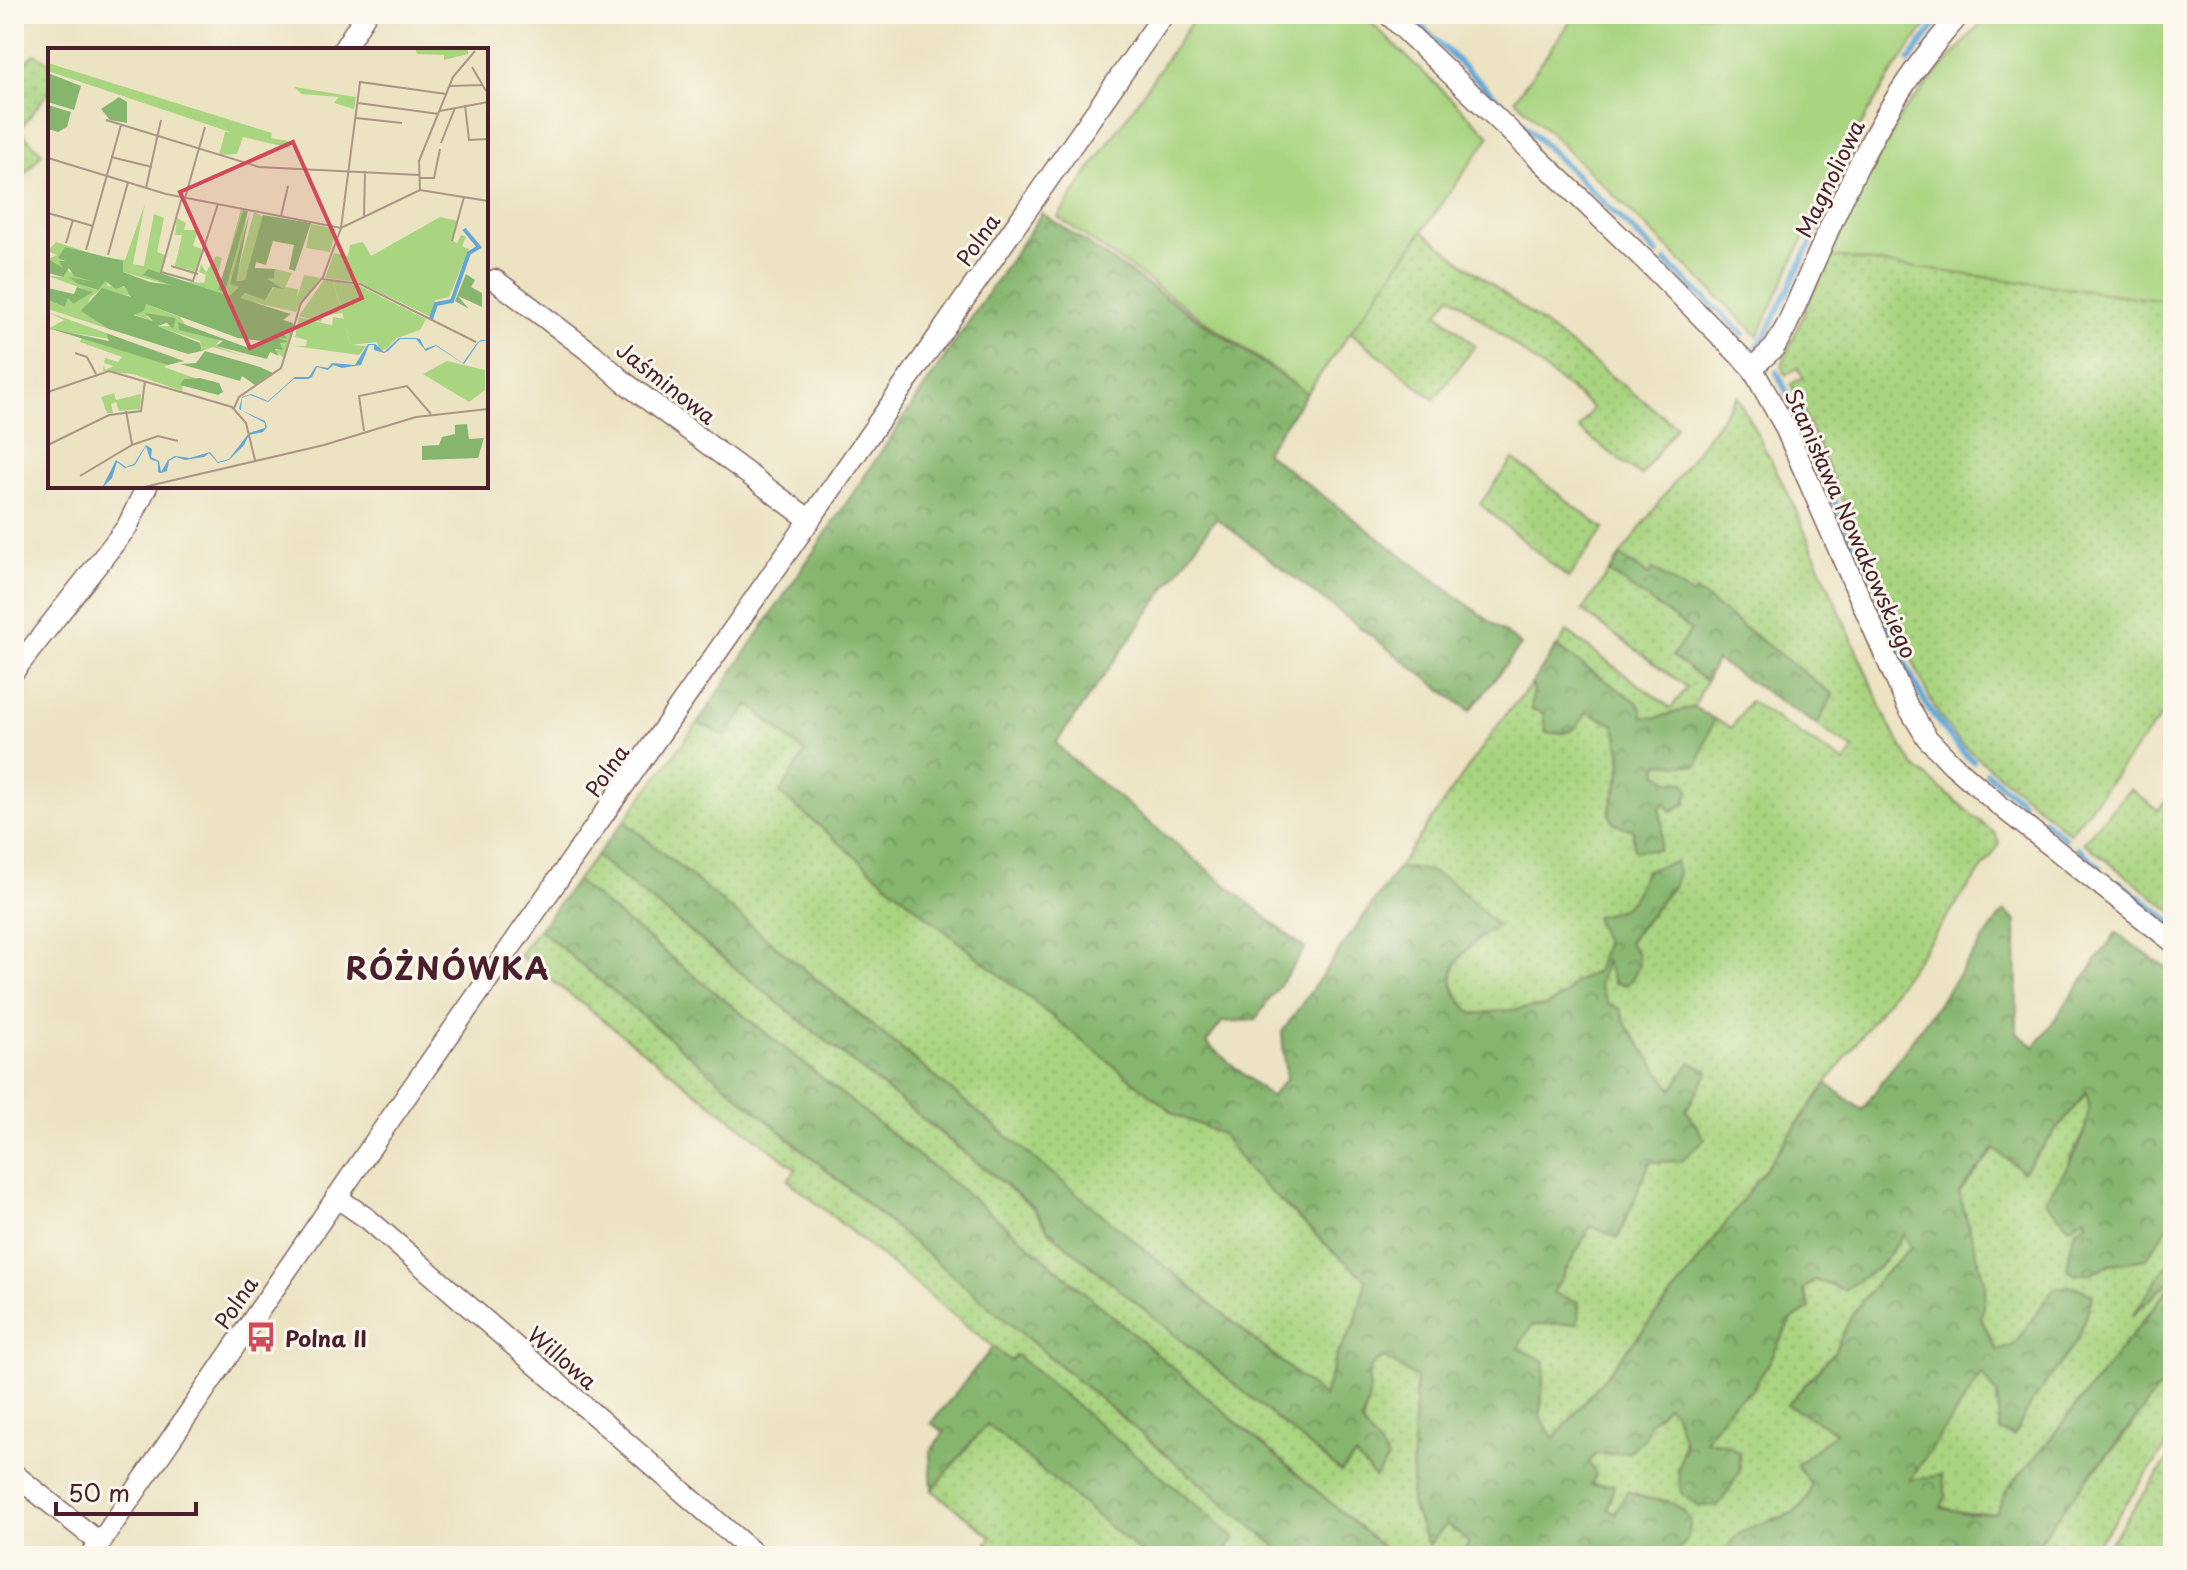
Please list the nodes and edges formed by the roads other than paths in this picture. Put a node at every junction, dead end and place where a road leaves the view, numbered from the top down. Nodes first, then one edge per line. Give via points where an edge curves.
1 (366, 14) edge
2 (1164, 14) edge
3 (1388, 14) edge
4 (1960, 14) edge
5 (344, 48) edge
6 (495, 280) dead end
7 (1752, 368) junction
8 (146, 488) edge
9 (810, 520) junction
10 (14, 671) edge
11 (2173, 942) edge
12 (336, 1197) junction
13 (14, 1474) edge
14 (95, 1549) edge
15 (757, 1556) edge

1 - 5 street
2 - 9 street, Polna
3 - 7 street, Stanisława Nowakowskiego
4 - 7 street, Magnoliowa via 1891,107 1786,327 1774,348
6 - 9 street, Jaśminowa
7 - 11 street, Stanisława Nowakowskiego via 1784,425 1907,705 1927,738 1999,805
8 - 10 street via 127,527
9 - 12 street, Polna
12 - 14 street, Polna
12 - 15 street, Willowa via 368,1219
13 - 14 street

